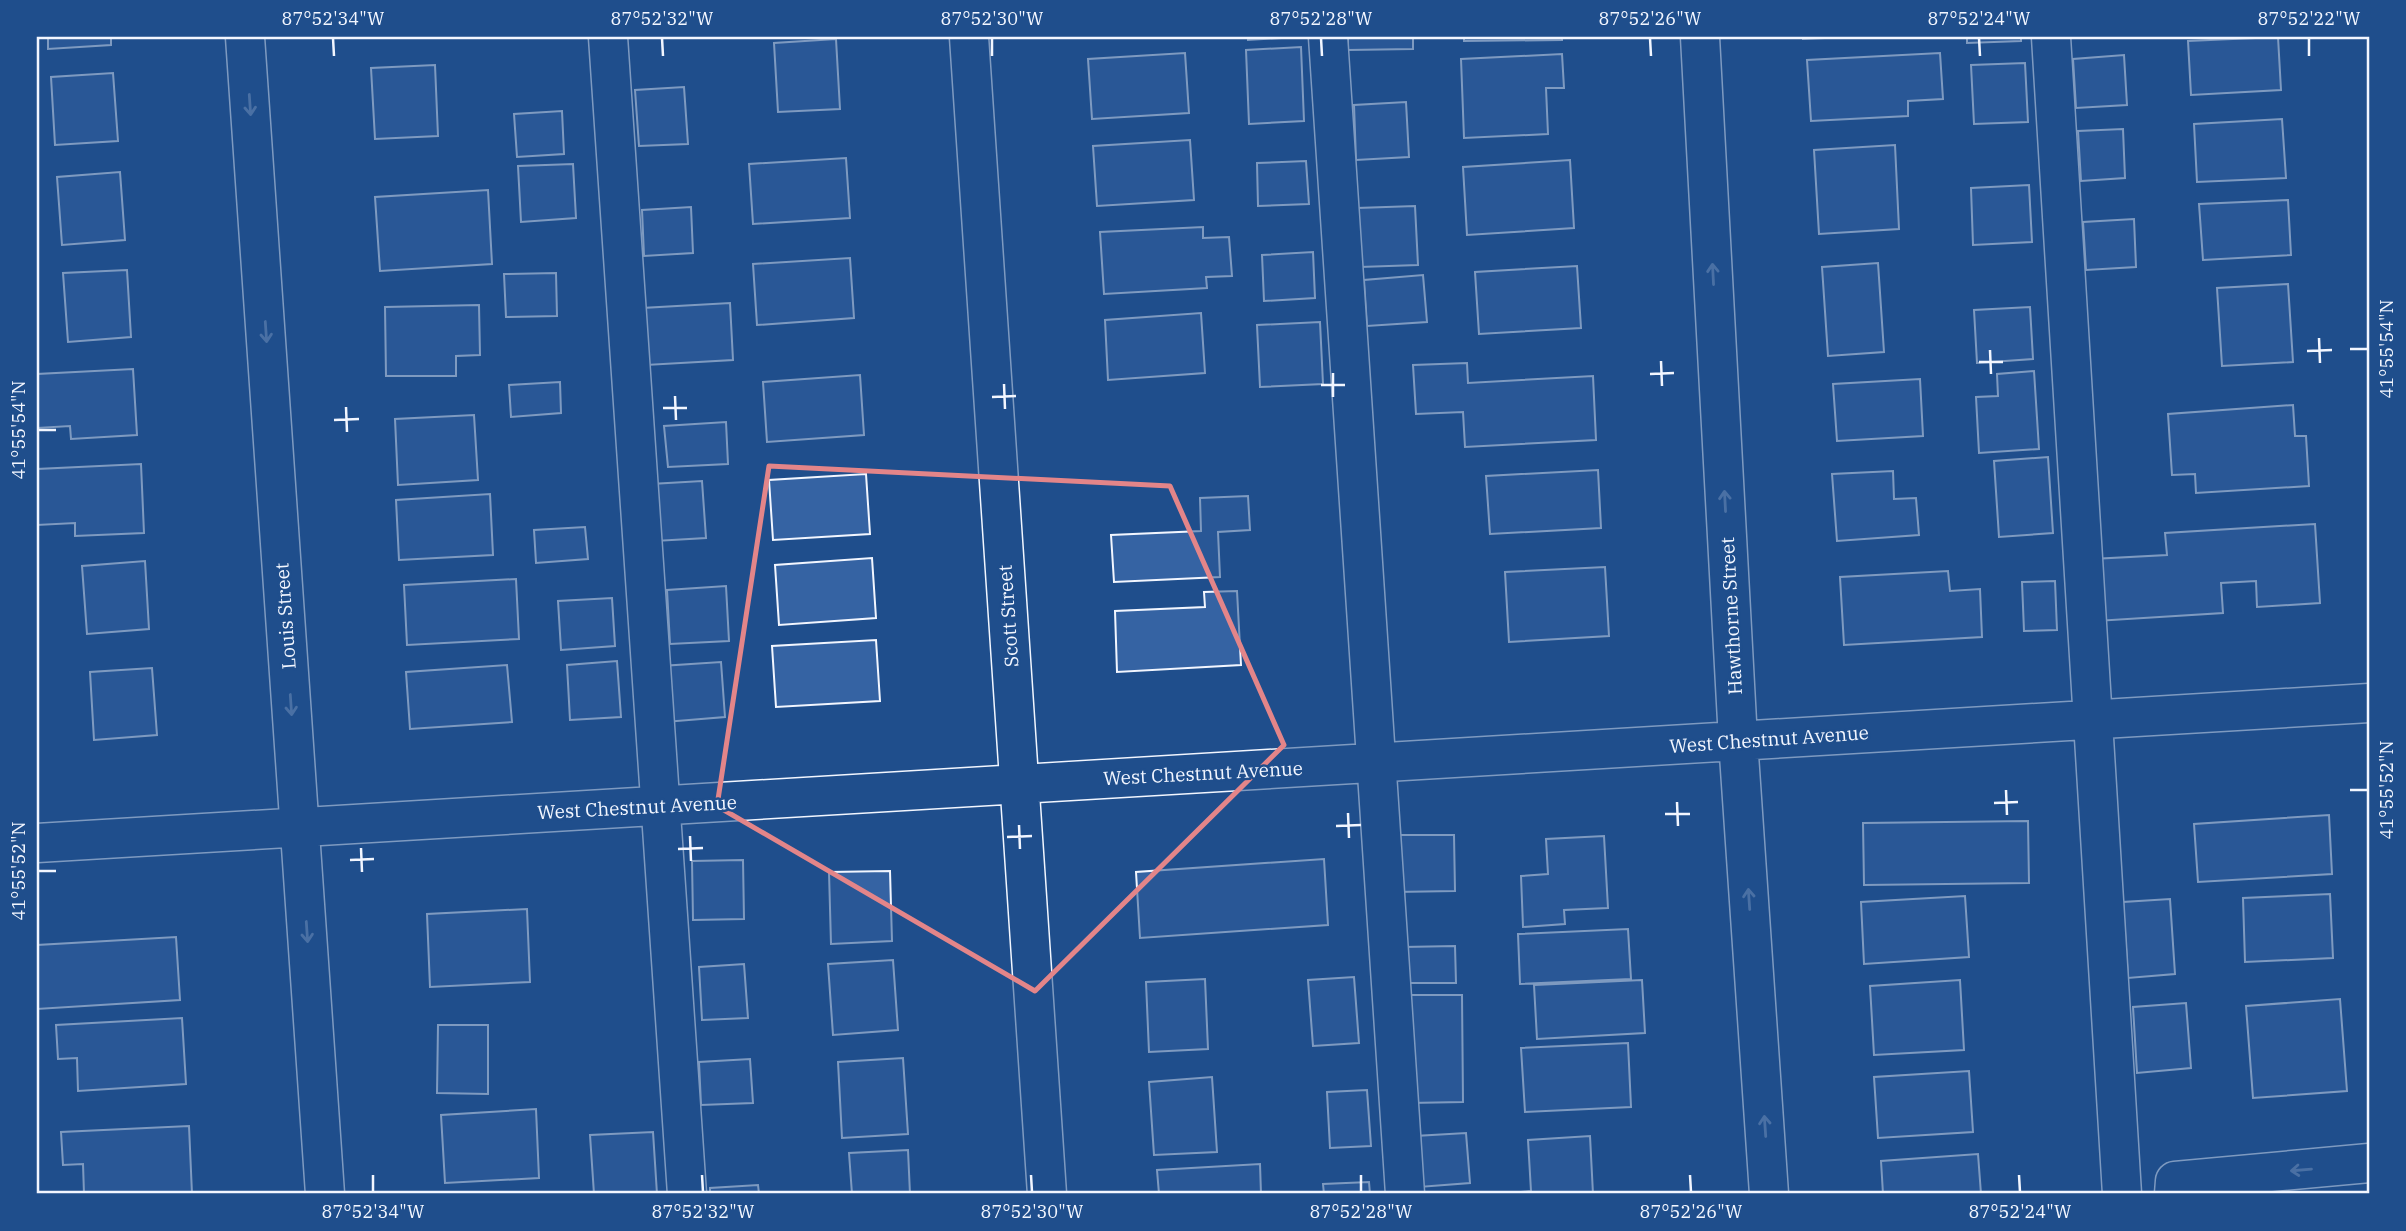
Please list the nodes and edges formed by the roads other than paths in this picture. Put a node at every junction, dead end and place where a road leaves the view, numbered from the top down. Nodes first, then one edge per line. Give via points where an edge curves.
1 (245, 37) edge
2 (608, 37) edge
3 (969, 37) edge
4 (1328, 37) edge
5 (1700, 37) edge
6 (2051, 37) edge
7 (2369, 703) edge
8 (2093, 719) junction
9 (1738, 740) junction
10 (1376, 763) junction
11 (1019, 784) junction
12 (660, 805) junction
13 (300, 827) junction
14 (37, 843) edge
15 (2369, 1163) edge
16 (325, 1194) edge
17 (688, 1194) edge
18 (1047, 1194) edge
19 (1405, 1194) edge
20 (1769, 1194) edge
21 (2122, 1194) edge
22 (2174, 1194) edge

1 -> 13 street, Louis Street
2 - 12 street
3 - 11 street, Scott Street
4 - 10 street
9 -> 5 street, Hawthorne Street
6 - 8 street
7 - 8 street, West Chestnut Avenue
8 - 9 street, West Chestnut Avenue
8 - 21 street
9 - 10 street, West Chestnut Avenue
20 -> 9 street, Hawthorne Street
10 - 11 street, West Chestnut Avenue
10 - 19 street
11 - 12 street, West Chestnut Avenue
11 - 18 street, Scott Street
12 - 13 street, West Chestnut Avenue
12 - 17 street
13 - 14 street, West Chestnut Avenue
13 -> 16 street, Louis Street
15 -> 22 street via 2175,1181

